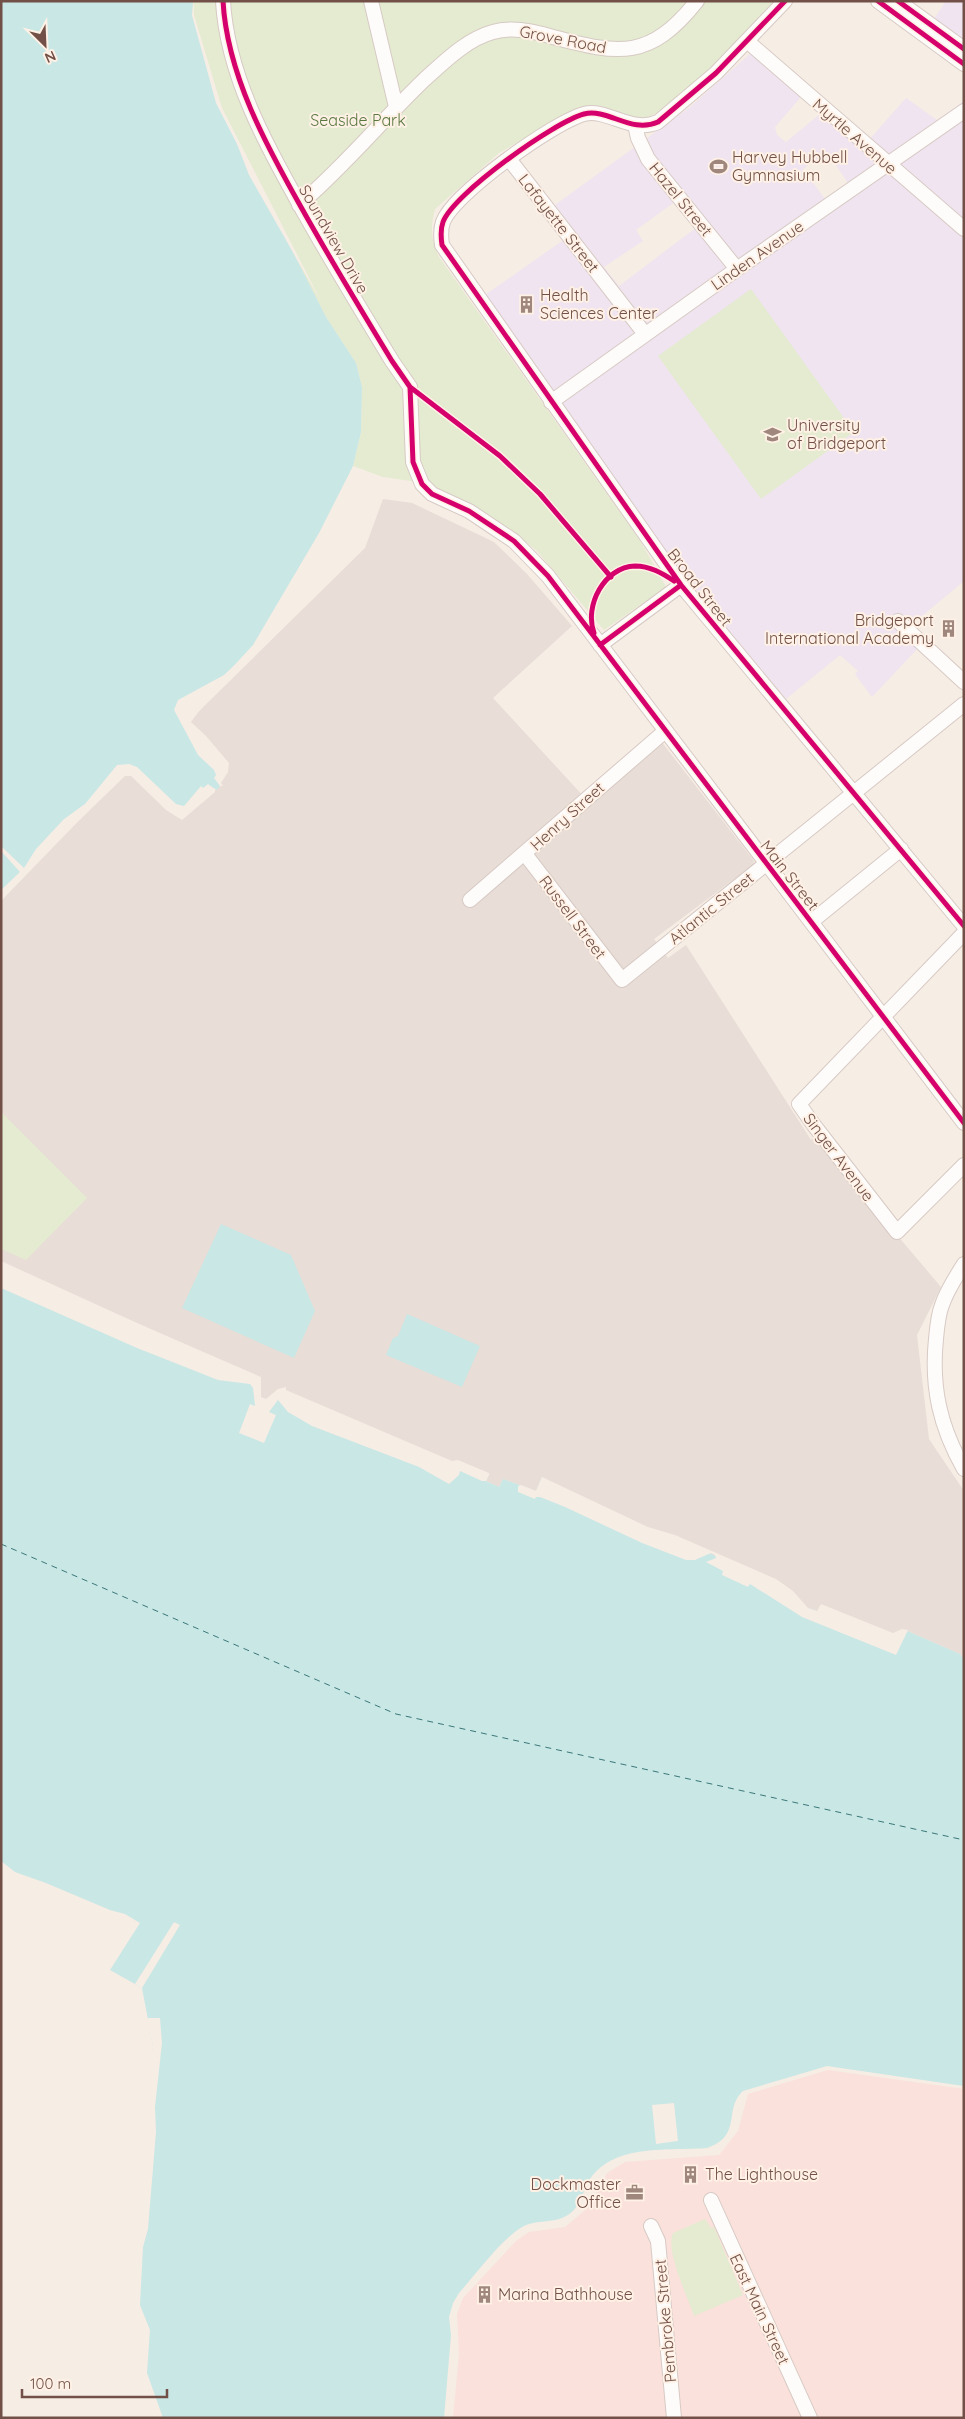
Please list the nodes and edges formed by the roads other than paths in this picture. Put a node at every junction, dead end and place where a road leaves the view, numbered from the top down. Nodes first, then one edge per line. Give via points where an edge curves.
1 (224, 1) edge
2 (371, 1) edge
3 (697, 1) edge
4 (784, 1) edge
5 (878, 1) edge
6 (898, 1) edge
7 (747, 42) junction
8 (964, 49) edge
9 (964, 64) edge
10 (396, 107) junction
11 (964, 111) edge
12 (635, 125) junction
13 (509, 160) junction
14 (888, 164) junction
15 (300, 205) junction
16 (964, 229) edge
17 (738, 268) junction
18 (645, 334) junction
19 (551, 402) junction
20 (422, 484) joint
21 (680, 585) junction
22 (898, 620) dead end
23 (600, 645) junction
24 (964, 682) edge
25 (964, 704) edge
26 (664, 732) junction
27 (854, 792) junction
28 (901, 849) junction
29 (525, 854) junction
30 (766, 864) junction
31 (470, 900) dead end
32 (811, 922) junction
33 (964, 926) edge
34 (964, 932) edge
35 (622, 980) joint
36 (883, 1016) junction
37 (964, 1123) edge
38 (964, 1165) edge
39 (964, 1264) edge
40 (964, 1469) edge
41 (711, 2200) dead end
42 (651, 2226) dead end
43 (674, 2418) edge
44 (810, 2418) edge

1 - 15 street, Soundview Drive via 229,40 240,79 275,163
2 - 10 street
3 - 10 street, Grove Road via 675,26 653,42 634,48 598,49 537,32 510,29 493,32 473,40 452,55
4 - 7 street
5 - 9 street
6 - 8 street
7 - 12 street via 658,122 647,127
7 - 14 street, Myrtle Avenue
10 - 15 street, Grove Road
11 - 14 street, Linden Avenue
12 - 13 street via 586,114 563,124
12 - 17 street, Hazel Street via 648,159
13 - 18 street, Lafayette Street
13 - 19 street, Broad Street via 451,209 443,222 442,245
14 - 16 street, Myrtle Avenue
14 - 17 street, Linden Avenue
15 - 20 street, Soundview Drive via 410,387 413,462
17 - 18 street, Linden Avenue
18 - 19 street, Linden Avenue
19 - 21 street, Broad Street
20 - 23 street, Main Street via 432,494 468,511 514,541 548,576
21 - 23 street
21 - 27 street, Broad Street
22 - 24 street
23 - 26 street, Main Street
25 - 27 street, Atlantic Street
26 - 29 street, Henry Street via 585,798
26 - 30 street, Main Street
27 - 28 street, Broad Street
27 - 30 street, Atlantic Street
28 - 32 street
28 - 33 street, Broad Street
29 - 31 street, Henry Street
29 - 35 street, Russell Street
30 - 32 street, Main Street
30 - 35 street, Atlantic Street
32 - 36 street, Main Street
34 - 36 street
36 - 37 street, Main Street
36 - 38 street, Singer Avenue via 799,1104 897,1232
39 - 40 street via 941,1306 934,1379 943,1426
41 - 44 street, East Main Street
42 - 43 street, Pembroke Street via 658,2241

